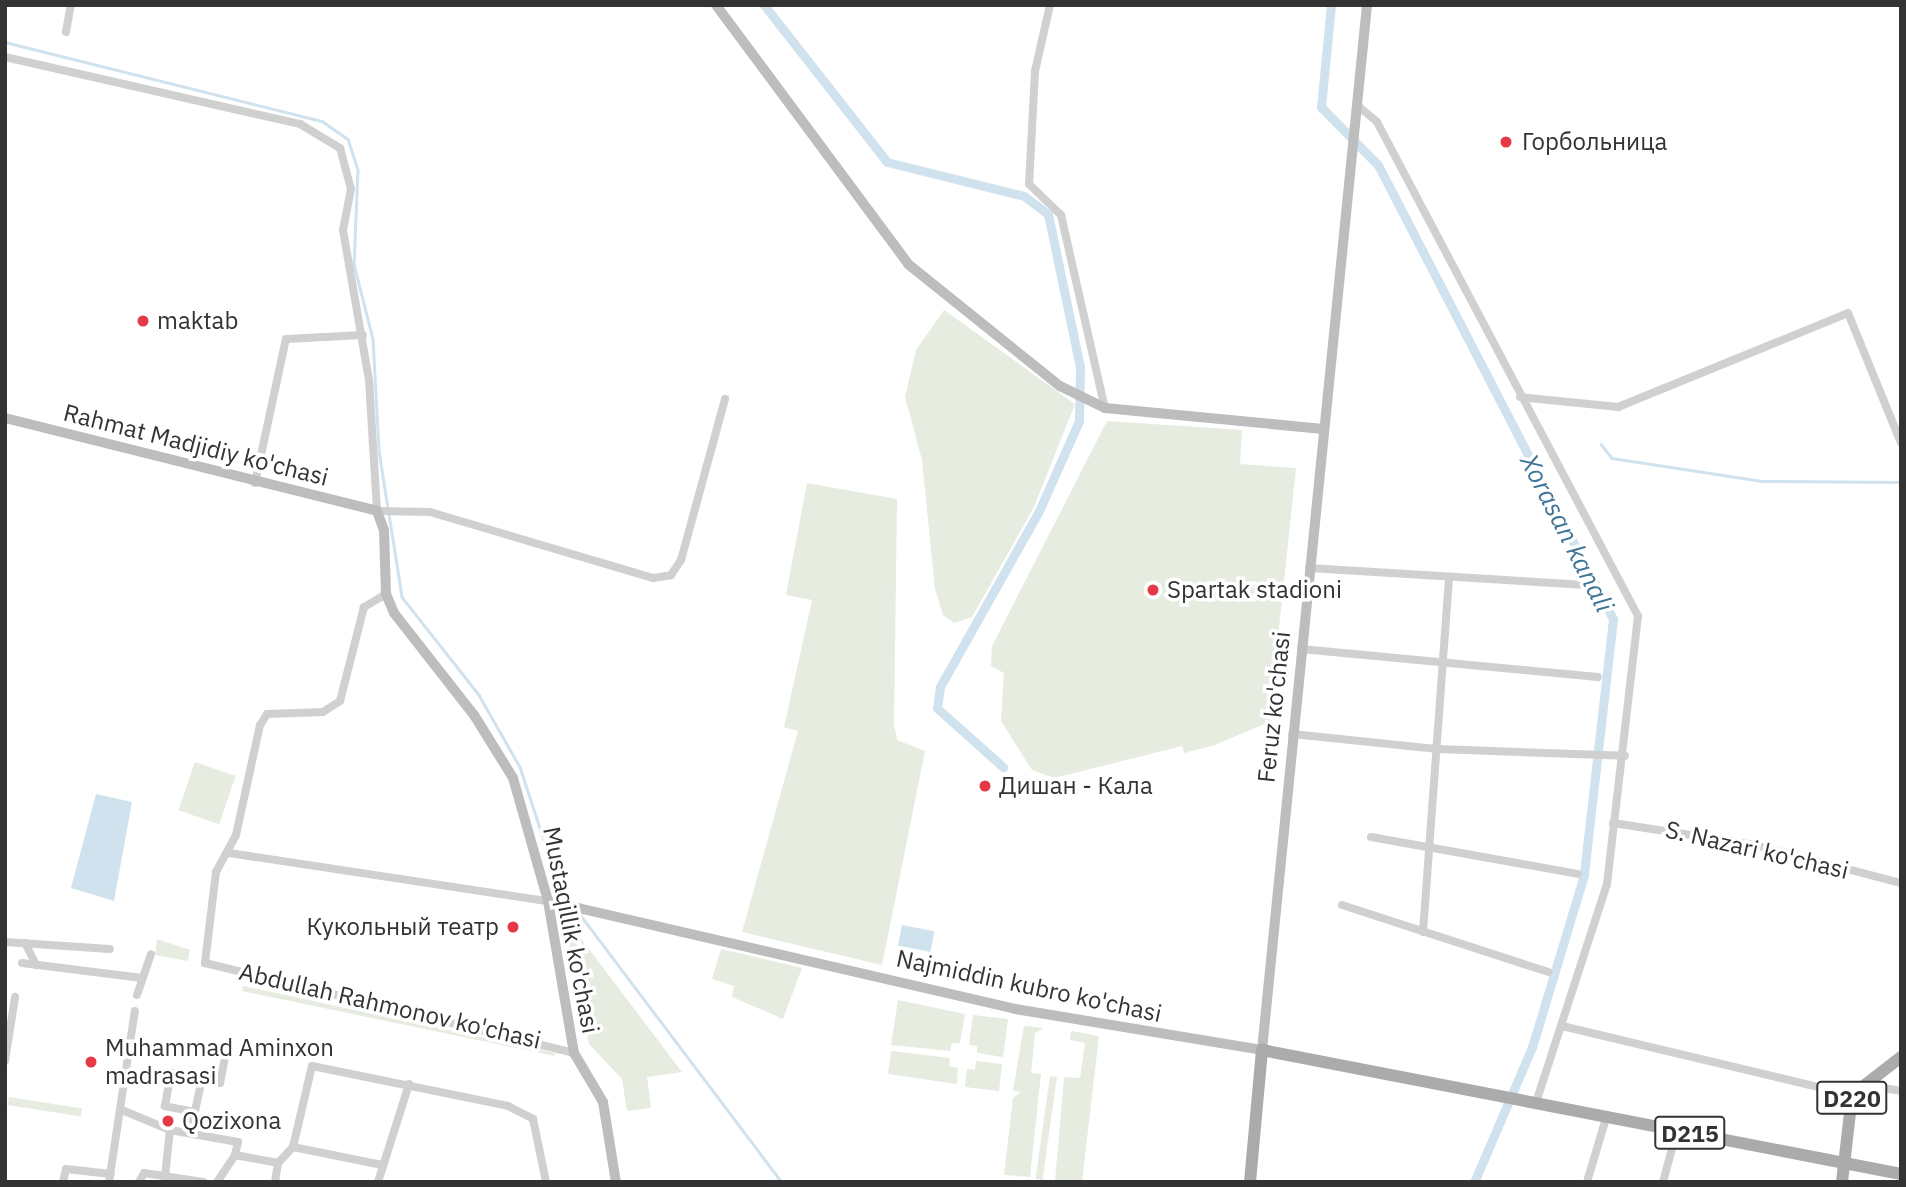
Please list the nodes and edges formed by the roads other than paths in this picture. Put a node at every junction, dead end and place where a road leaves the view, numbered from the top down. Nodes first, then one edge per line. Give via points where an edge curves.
1 (71, 5) edge
2 (716, 5) edge
3 (1050, 5) edge
4 (1367, 5) edge
5 (66, 32) dead end
6 (5, 57) edge
7 (1357, 105) junction
8 (363, 335) junction
9 (1520, 397) junction
10 (725, 399) dead end
11 (1105, 408) junction
12 (5, 418) edge
13 (1323, 429) junction
14 (1901, 443) edge
15 (255, 483) junction
16 (380, 510) junction
17 (1308, 568) junction
18 (1449, 581) junction
19 (1586, 584) dead end
20 (386, 594) junction
21 (1301, 649) junction
22 (1445, 666) junction
23 (1598, 677) dead end
24 (1292, 733) junction
25 (1438, 748) junction
26 (1625, 756) junction
27 (1613, 823) junction
28 (1371, 837) dead end
29 (1432, 846) junction
30 (229, 853) junction
31 (1578, 874) dead end
32 (1901, 883) edge
33 (548, 901) junction
34 (1342, 905) dead end
35 (1423, 932) junction
36 (5, 942) edge
37 (25, 943) junction
38 (110, 948) dead end
39 (150, 954) dead end
40 (22, 963) dead end
41 (36, 965) junction
42 (1548, 972) dead end
43 (142, 978) junction
44 (137, 995) dead end
45 (15, 997) dead end
46 (135, 1011) dead end
47 (8, 1026) edge
48 (1562, 1026) junction
49 (1262, 1050) junction
50 (226, 1051) dead end
51 (574, 1053) junction
52 (1901, 1057) edge
53 (5, 1061) edge
54 (202, 1079) junction
55 (409, 1084) junction
56 (1861, 1084) junction
57 (1901, 1091) edge
58 (1853, 1095) junction
59 (1536, 1102) junction
60 (122, 1110) junction
61 (1607, 1115) junction
62 (192, 1123) junction
63 (170, 1130) junction
64 (1677, 1130) junction
65 (293, 1147) junction
66 (235, 1156) junction
67 (278, 1163) junction
68 (1843, 1163) junction
69 (382, 1165) junction
70 (1901, 1174) edge
71 (165, 1176) junction
72 (110, 1178) edge
73 (63, 1182) edge
74 (139, 1182) edge
75 (203, 1182) edge
76 (217, 1182) edge
77 (275, 1182) edge
78 (378, 1182) edge
79 (546, 1182) edge
80 (616, 1182) edge
81 (1250, 1182) edge
82 (1587, 1182) edge
83 (1663, 1182) edge
84 (1843, 1182) edge

1 - 5 street
2 - 11 main road via 908,264 1062,387
3 - 11 street via 1035,71 1028,184 1061,215
4 - 7 main road, Feruz ko'chasi
6 - 8 street via 300,124 340,148 351,189 343,230
7 - 9 street via 1377,122
7 - 13 main road, Feruz ko'chasi
8 - 15 street via 286,338
8 - 16 street
9 - 14 street via 1618,407 1848,313
9 - 26 street via 1638,616
10 - 16 street via 681,560 671,575 653,578 398,508
11 - 13 main road
12 - 15 main road, Rahmat Madjidiy ko'chasi
13 - 17 main road, Feruz ko'chasi
15 - 16 main road, Rahmat Madjidiy ko'chasi
16 - 20 main road
17 - 18 street
17 - 21 main road, Feruz ko'chasi
18 - 19 street
18 - 22 street
20 - 30 street via 363,607 340,701 323,712 267,714
20 - 33 main road, Mustaqillik ko'chasi via 513,778
21 - 22 street
21 - 24 main road, Feruz ko'chasi
22 - 23 street
22 - 25 street
24 - 25 street
24 - 49 main road, Feruz ko'chasi
25 - 26 street
25 - 29 street
26 - 27 street
27 - 32 street, S. Nazari ko'chasi via 1755,845
27 - 48 street via 1607,884
28 - 29 street
29 - 31 street
29 - 35 street
30 - 33 street
30 - 51 street, Abdullah Rahmonov ko'chasi via 216,872 205,963
33 - 49 main road, Najmiddin kubro ko'chasi via 1015,1009
33 - 51 main road, Mustaqillik ko'chasi
34 - 35 street
35 - 42 street
36 - 37 street
37 - 38 street
37 - 41 street
39 - 43 street
40 - 41 street
41 - 43 street
43 - 44 street
45 - 47 street
46 - 60 street
47 - 53 street
48 - 58 street
48 - 59 street
49 - 59 main road, Najmiddin kubro ko'chasi / D215
49 - 81 main road, Feruz ko'chasi
50 - 54 street via 220,1083
51 - 80 main road, Mustaqillik ko'chasi via 603,1102
52 - 56 main road, D220
54 - 62 street
54 - 62 street via 171,1073 165,1106
55 - 65 street via 312,1066
55 - 69 street
55 - 79 street via 508,1106 533,1119
56 - 57 street
56 - 58 main road, D220
58 - 68 main road, D220
59 - 61 main road, D215
60 - 63 street
60 - 72 street
61 - 64 main road, D215
61 - 82 street
62 - 63 street
62 - 66 street via 238,1142
63 - 71 street
64 - 68 main road, D215
64 - 83 street
65 - 67 street
65 - 69 street
66 - 67 street
66 - 76 street
67 - 77 street
68 - 70 main road, D215
68 - 84 main road, D220
69 - 78 street
71 - 74 street via 144,1173
71 - 75 street
72 - 73 street via 66,1170

